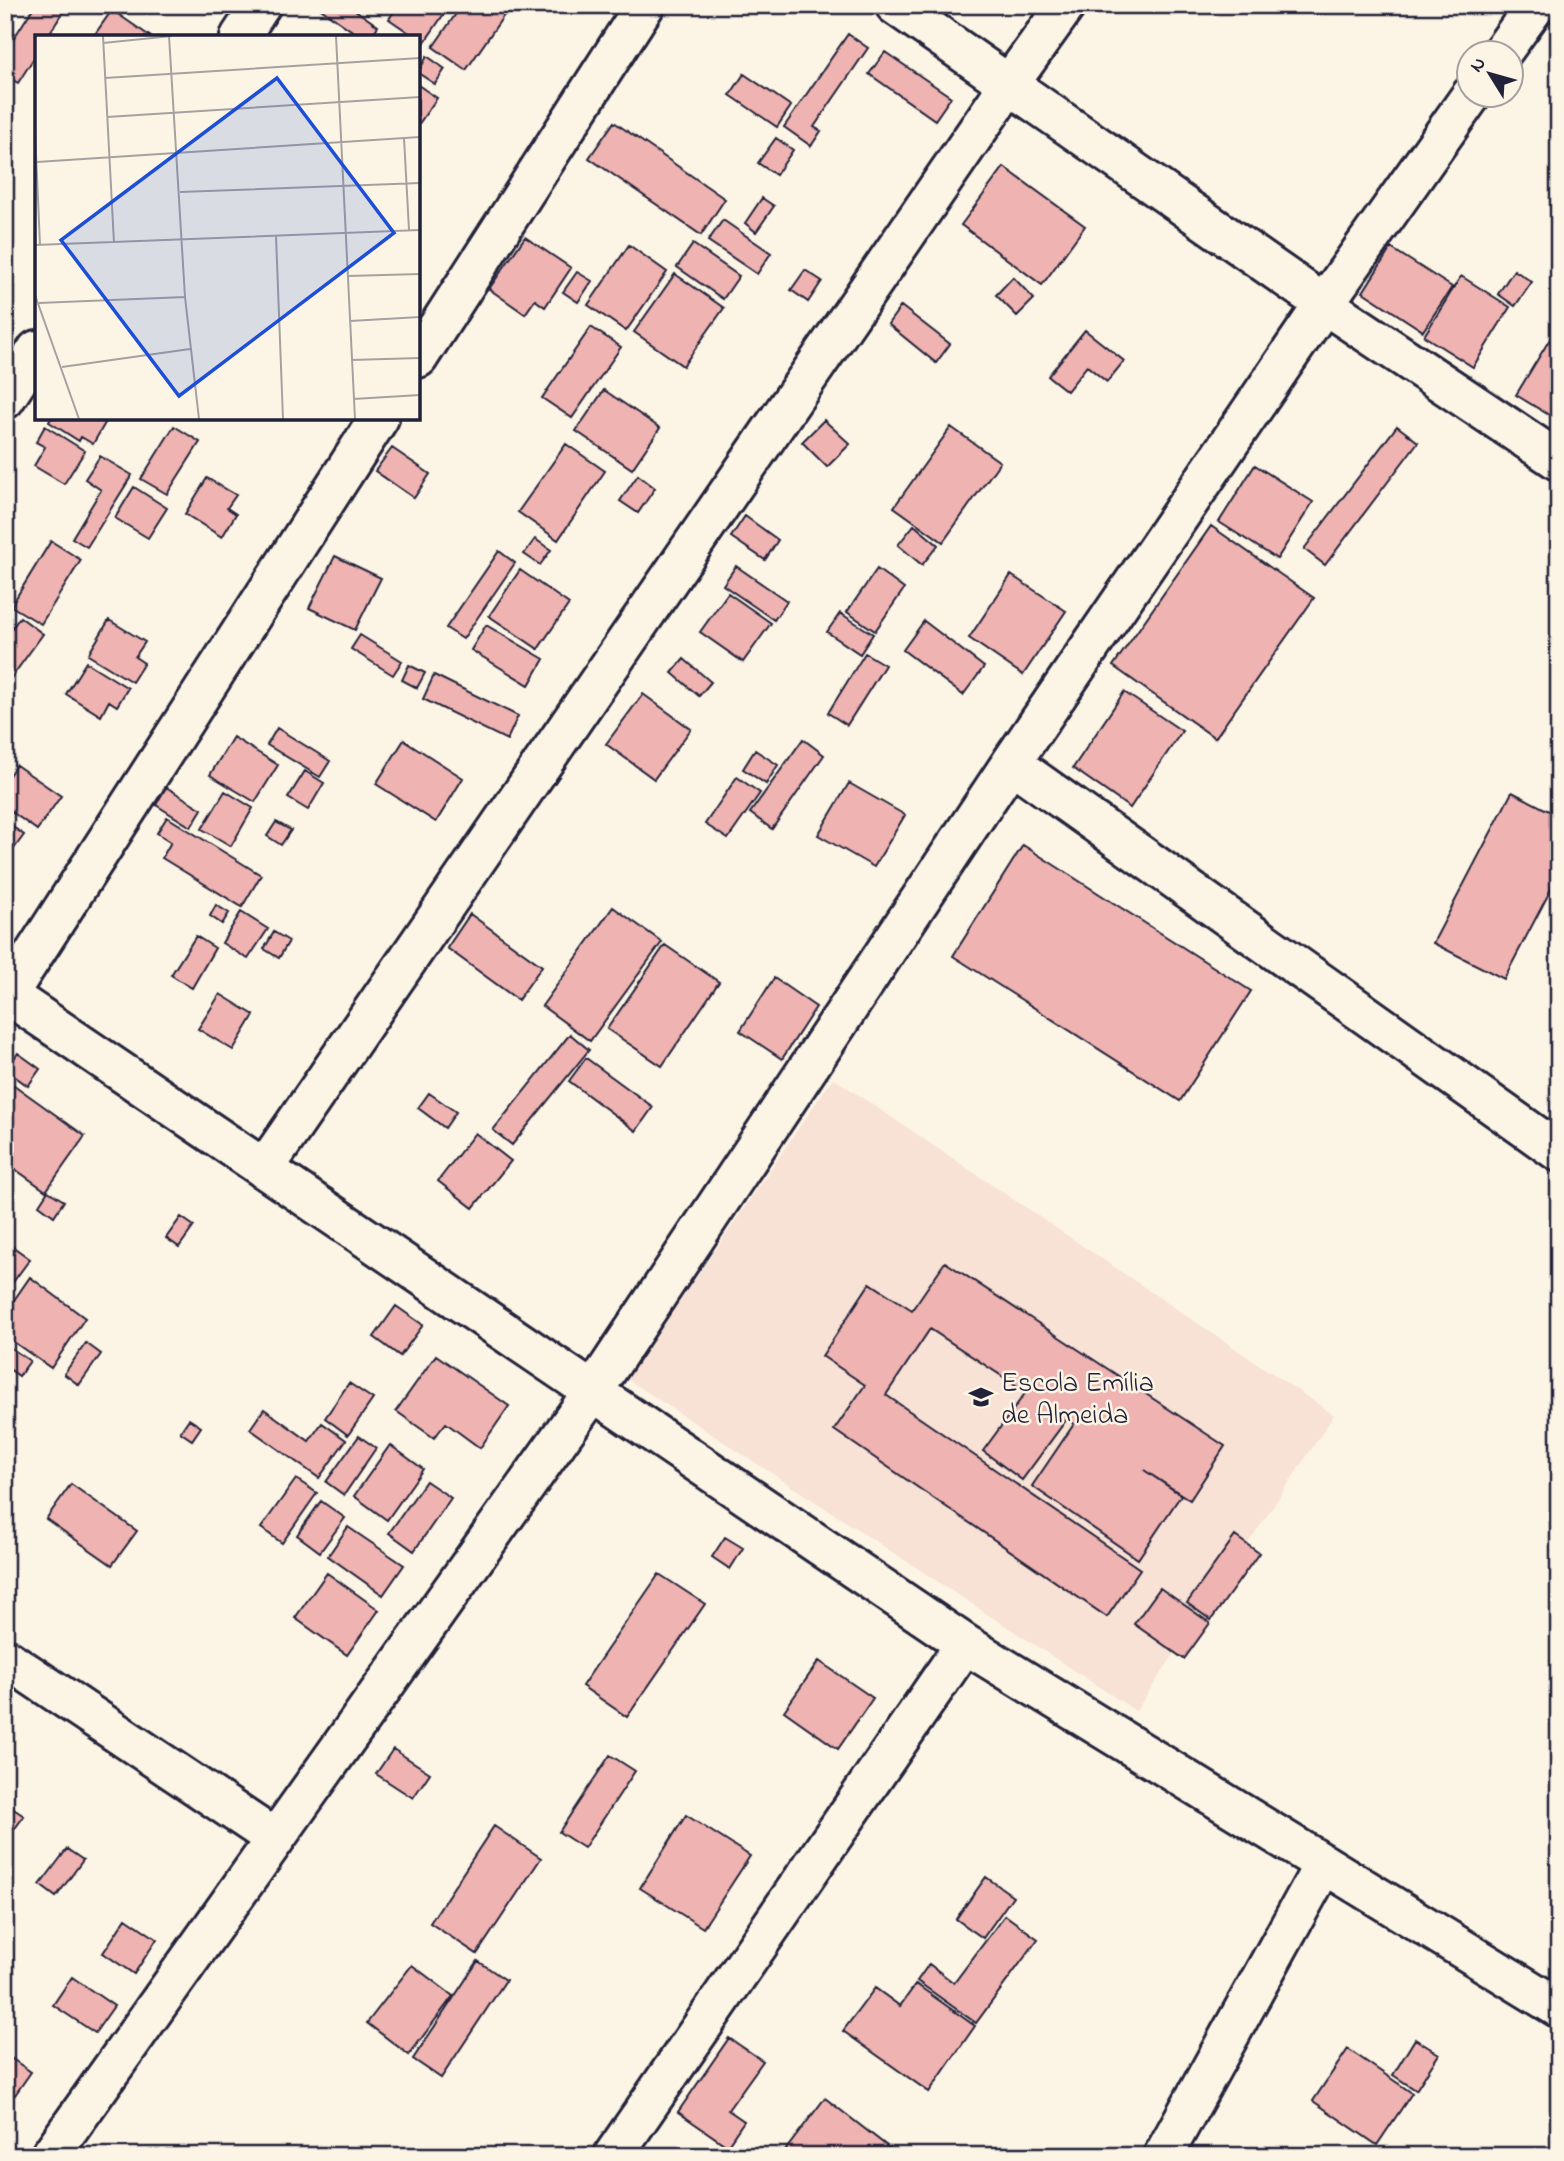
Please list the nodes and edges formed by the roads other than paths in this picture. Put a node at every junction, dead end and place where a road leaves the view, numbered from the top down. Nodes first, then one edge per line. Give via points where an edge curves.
1 (261, 5) edge
2 (645, 5) edge
3 (895, 5) edge
4 (1066, 5) edge
5 (1536, 5) edge
6 (241, 35) edge
7 (1512, 38) edge
8 (1010, 83) junction
9 (1462, 108) edge
10 (1324, 304) junction
11 (35, 353) edge
12 (420, 355) edge
13 (5, 399) edge
14 (378, 420) edge
15 (1559, 461) edge
16 (1011, 763) junction
17 (6, 995) edge
18 (1559, 1152) edge
19 (264, 1169) junction
20 (592, 1393) junction
21 (965, 1644) junction
22 (5, 1658) edge
23 (274, 1838) junction
24 (1324, 1864) junction
25 (1559, 2008) edge
26 (50, 2156) edge
27 (613, 2156) edge
28 (1163, 2156) edge

1 - 6 street
2 - 12 street
3 - 8 street
4 - 8 street
5 - 7 street
8 - 10 street
8 - 19 street
9 - 10 street
10 - 15 street
10 - 16 street
11 - 13 street
14 - 17 street
16 - 18 street
16 - 20 street
17 - 19 street
19 - 20 street
20 - 21 street
20 - 23 street
21 - 24 street
21 - 27 street
22 - 23 street
23 - 26 street
24 - 25 street
24 - 28 street

